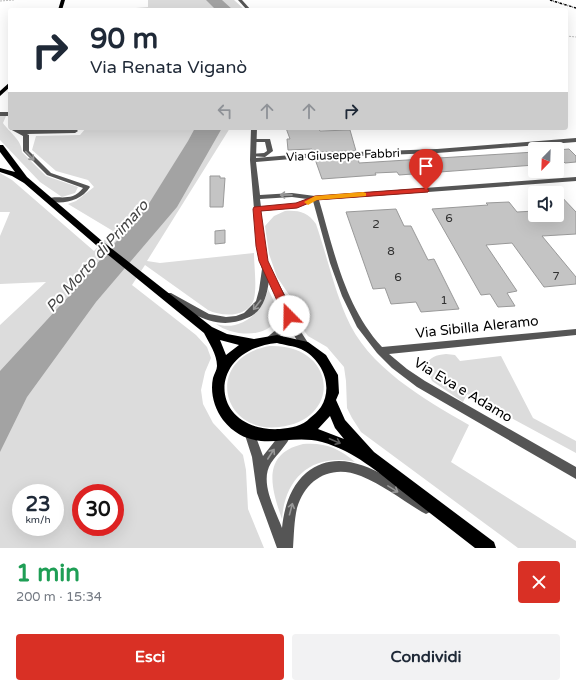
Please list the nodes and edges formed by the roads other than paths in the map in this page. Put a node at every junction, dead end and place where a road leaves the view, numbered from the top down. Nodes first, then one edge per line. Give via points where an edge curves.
1 (240, 0) edge
2 (247, 8) edge
3 (8, 86) edge
4 (0, 94) edge
5 (16, 130) edge
6 (254, 130) edge
7 (75, 131) dead end
8 (20, 132) junction
9 (253, 140) junction
10 (576, 140) edge
11 (1, 152) edge
12 (253, 158) junction
13 (0, 170) edge
14 (576, 179) edge
15 (27, 182) junction
16 (256, 197) junction
17 (315, 198) junction
18 (49, 200) junction
19 (257, 209) junction
20 (266, 268) junction
21 (156, 288) junction
22 (289, 316) junction
23 (208, 330) junction
24 (576, 332) edge
25 (269, 340) junction
26 (253, 343) junction
27 (305, 346) junction
28 (381, 351) junction
29 (223, 367) junction
30 (331, 402) junction
31 (249, 432) junction
32 (292, 434) junction
33 (369, 457) junction
34 (576, 473) edge
35 (260, 474) junction
36 (472, 536) junction
37 (283, 548) edge
38 (287, 548) edge
39 (488, 548) edge

1 - 2 street
3 - 4 main road
5 - 8 street
6 - 9 street
7 - 8 street
8 -> 18 street via 26,135 26,151 49,174 87,187 70,199
9 - 12 street
9 - 12 street via 268,140 270,151
10 - 12 street, Via Giuseppe Fabbri via 437,151
11 - 15 main road
12 - 16 street
13 - 15 main road via 15,174
14 - 17 street
15 - 18 main road
17 -> 16 street via 292,194
16 - 19 street
17 - 19 street via 297,206
17 - 28 street, Via Eva e Adamo via 348,302 360,326
18 - 21 main road
19 - 20 street via 260,246
20 -> 21 street via 260,301 250,312 233,320 208,317
20 - 22 street
21 - 23 main road
22 - 25 street via 281,330
22 - 27 street
23 - 26 main road via 225,338
23 - 29 main road
24 - 28 street, Via Sibilla Aleramo
25 - 26 main road
25 - 27 main road via 287,340
26 - 29 main road via 233,355
27 - 30 main road via 320,356 329,368 333,381
28 - 34 street, Via Eva e Adamo via 400,369 422,384
29 - 31 main road via 218,381 219,402 225,414
30 - 32 main road via 314,423
30 - 33 main road via 340,424
31 - 32 main road via 266,436
31 - 35 street via 258,457
32 -> 33 main road via 323,436
35 -> 32 street via 266,461
33 - 36 main road
35 - 37 street via 265,500
38 -> 36 street via 289,517 298,492 314,473 329,466 354,468 372,476
36 - 39 main road

